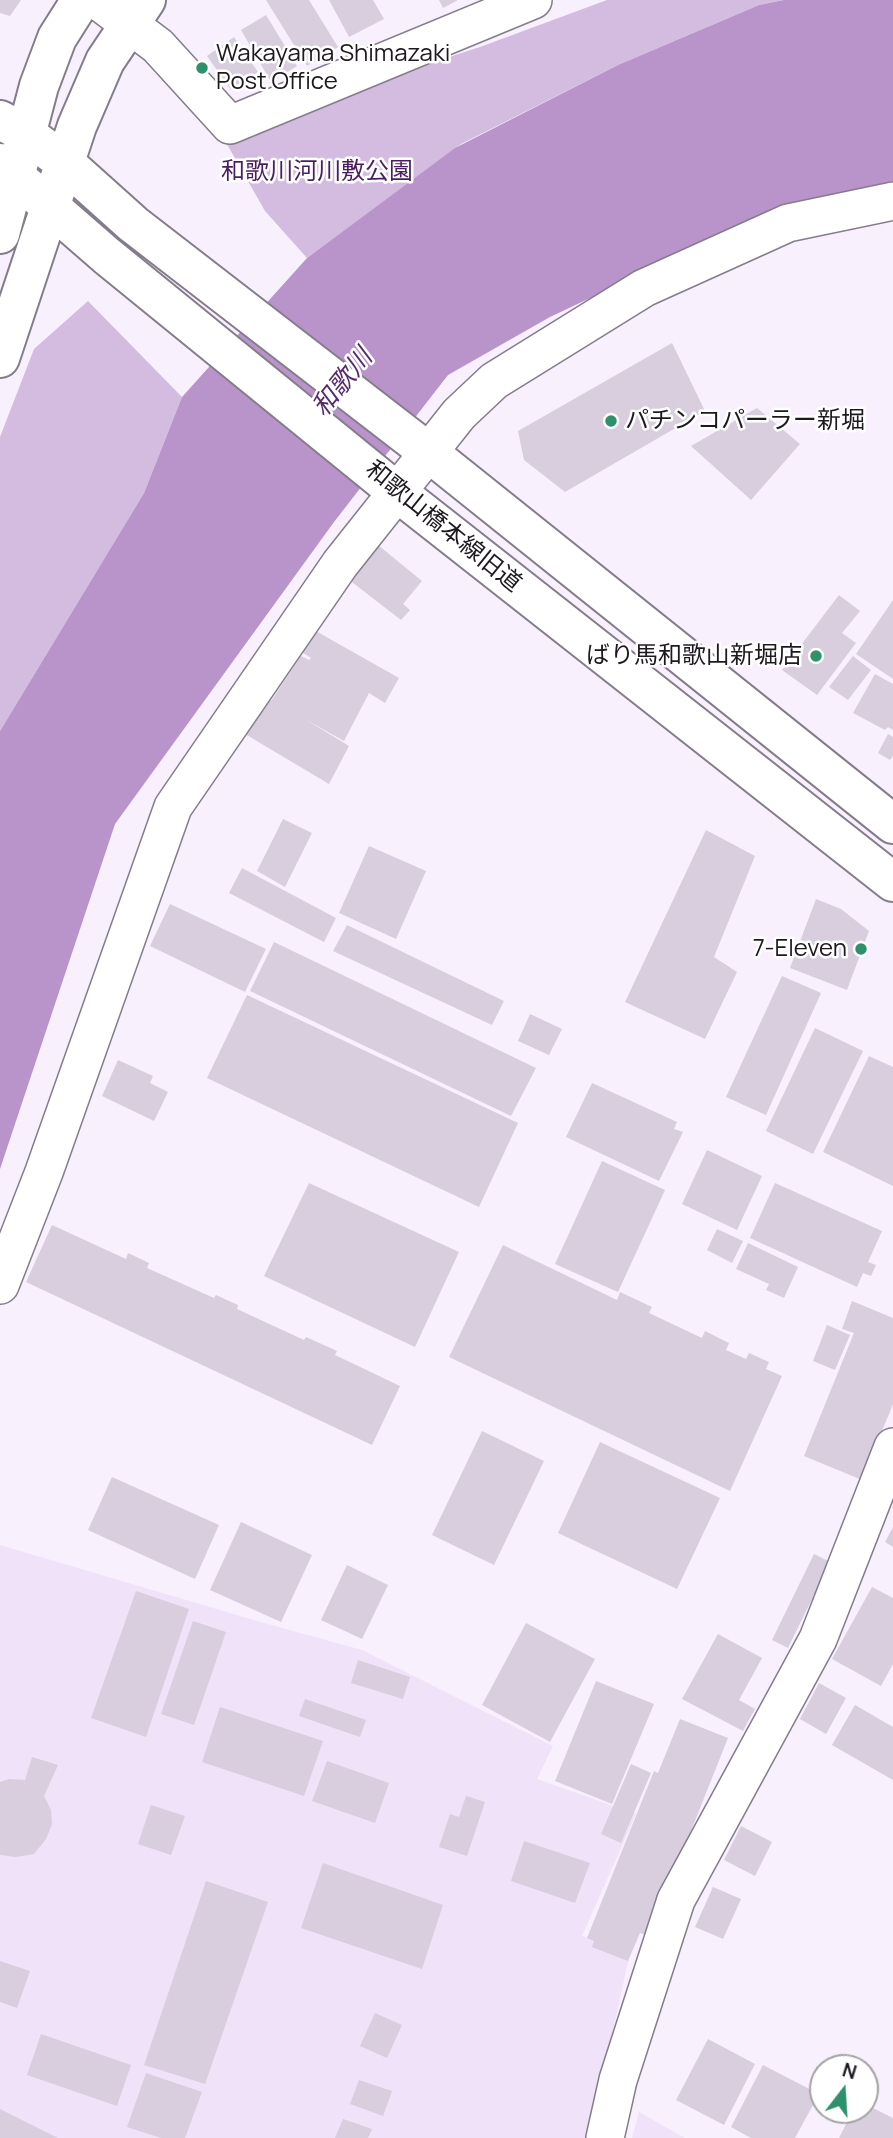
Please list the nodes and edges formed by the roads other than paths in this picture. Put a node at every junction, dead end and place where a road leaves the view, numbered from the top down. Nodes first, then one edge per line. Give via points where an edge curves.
1 (81, 0) edge
2 (97, 0) edge
3 (533, 0) edge
4 (138, 12) edge
5 (13, 127) edge
6 (65, 163) junction
7 (8, 169) edge
8 (893, 201) edge
9 (51, 205) junction
10 (0, 234) edge
11 (0, 358) edge
12 (422, 448) junction
13 (391, 486) junction
14 (893, 824) edge
15 (893, 882) edge
16 (0, 1285) edge
17 (893, 1447) edge
18 (605, 2138) edge

1 - 5 street via 57,38 39,86
2 - 4 street
3 - 4 street via 229,125 158,46
4 - 6 street via 105,61
5 - 6 street, 和歌山橋本線旧道
5 - 7 street
6 - 9 street
6 - 12 street, 和歌山橋本線旧道 via 133,224
7 - 9 street, 和歌山橋本線旧道
7 - 10 street
8 - 12 street via 789,223 644,288 494,381
9 - 11 street
9 - 13 street, 和歌山橋本線旧道 via 107,256
12 - 13 street
12 - 14 street, 和歌山橋本線旧道
13 - 15 street, 和歌山橋本線旧道
13 - 16 street via 173,807
17 - 18 street via 818,1639 676,1900 618,2080

